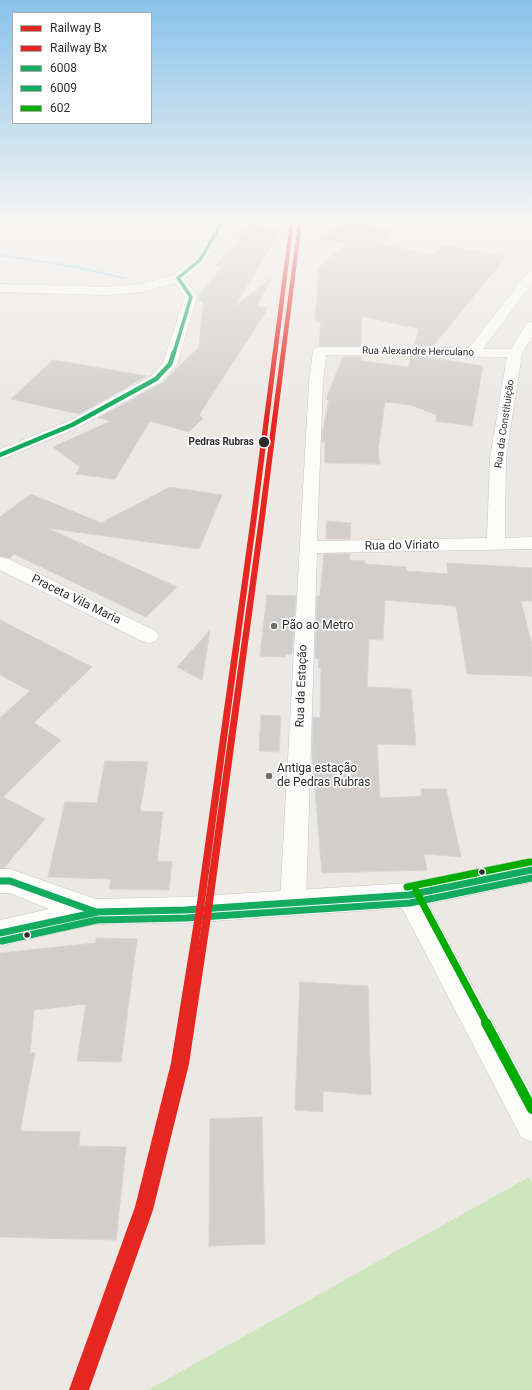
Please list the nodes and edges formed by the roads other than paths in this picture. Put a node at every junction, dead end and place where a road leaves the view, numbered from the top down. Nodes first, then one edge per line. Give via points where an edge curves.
1 (150, 286) edge
2 (184, 286) edge
3 (524, 286) edge
4 (0, 288) edge
5 (532, 326) edge
6 (320, 351) joint
7 (473, 353) junction
8 (515, 353) junction
9 (0, 455) edge
10 (532, 543) edge
11 (496, 544) junction
12 (308, 547) junction
13 (2, 563) dead end
14 (149, 636) dead end
15 (532, 870) edge
16 (0, 881) edge
17 (409, 895) junction
18 (293, 901) junction
19 (96, 912) junction
20 (0, 933) edge
21 (532, 1126) edge

1 - 4 street via 108,291
2 - 9 street via 191,296 170,364 156,379 72,425
3 - 7 street
5 - 8 street
6 - 7 street, Rua Alexandre Herculano
6 - 12 street, Rua da Estação via 316,382
7 - 8 street, Rua Alexandre Herculano
8 - 11 street, Rua da Constituição via 498,458
10 - 11 street, Rua do Viriato
11 - 12 street, Rua do Viriato
12 - 18 street, Rua da Estação
13 - 14 street, Praceta Vila Maria
15 - 17 street
16 - 19 street via 10,881
17 - 18 street
17 - 21 street
18 - 19 street via 185,910
19 - 20 street

